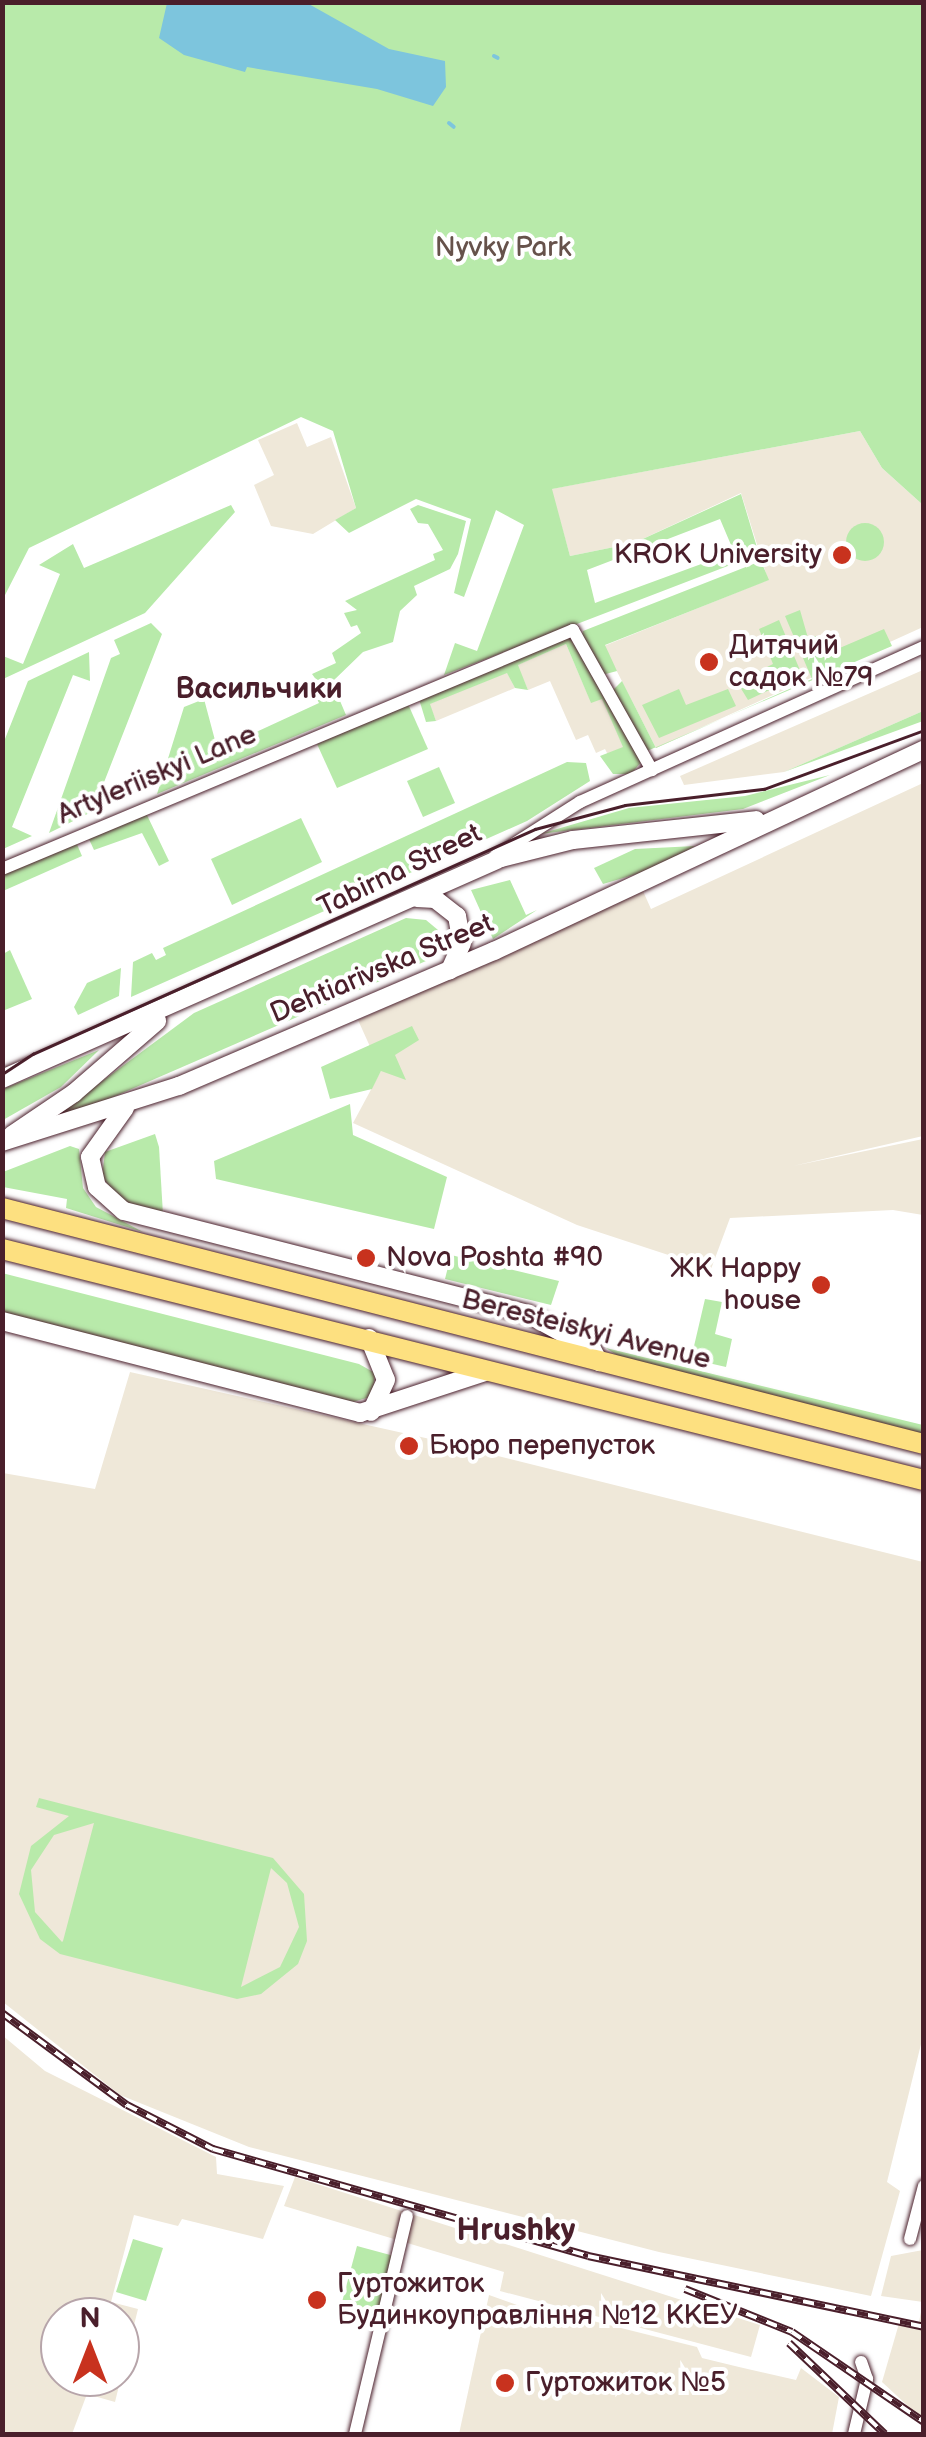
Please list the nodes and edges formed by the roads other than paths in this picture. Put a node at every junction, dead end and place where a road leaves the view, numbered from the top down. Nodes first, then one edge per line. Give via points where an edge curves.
1 (924, 647) edge
2 (924, 750) edge
3 (652, 770) junction
4 (772, 818) junction
5 (477, 868) junction
6 (2, 869) edge
7 (414, 898) junction
8 (450, 970) junction
9 (172, 1008) junction
10 (2, 1080) edge
11 (127, 1106) junction
12 (2, 1142) edge
13 (2, 1208) edge
14 (2, 1248) edge
15 (2, 1321) edge
16 (369, 1338) junction
17 (599, 1362) junction
18 (492, 1370) junction
19 (371, 1412) junction
20 (924, 1444) edge
21 (924, 1480) edge
22 (924, 2186) edge
23 (407, 2216) dead end
24 (910, 2239) dead end
25 (861, 2362) dead end
26 (355, 2434) edge
27 (854, 2434) edge

1 - 3 street, Tabirna Street
2 - 4 main road, Dehtiarivska Street
3 - 5 street, Tabirna Street via 552,817
3 - 6 street, Artyleriiskyi Lane via 573,630
4 - 5 main road, Dehtiarivska Street via 682,833 573,840
4 - 8 main road, Dehtiarivska Street
5 - 7 main road, Tabirna Street
7 - 8 main road via 434,899 457,916 462,942
7 - 9 main road, Tabirna Street
8 - 11 main road, Dehtiarivska Street
9 - 10 main road, Tabirna Street
9 - 12 main road, Dehtiarivska Street via 74,1092
11 - 12 main road, Dehtiarivska Street
11 - 17 main road via 90,1157 96,1187 124,1211 528,1314 592,1349
13 - 17 main road, Beresteiskyi Avenue
14 - 16 main road
15 - 19 main road
16 - 18 main road
16 - 19 main road via 386,1380
17 - 20 main road, Beresteiskyi Avenue
18 - 19 main road
18 - 21 main road
22 - 24 street
23 - 26 street
25 - 27 street via 867,2379

